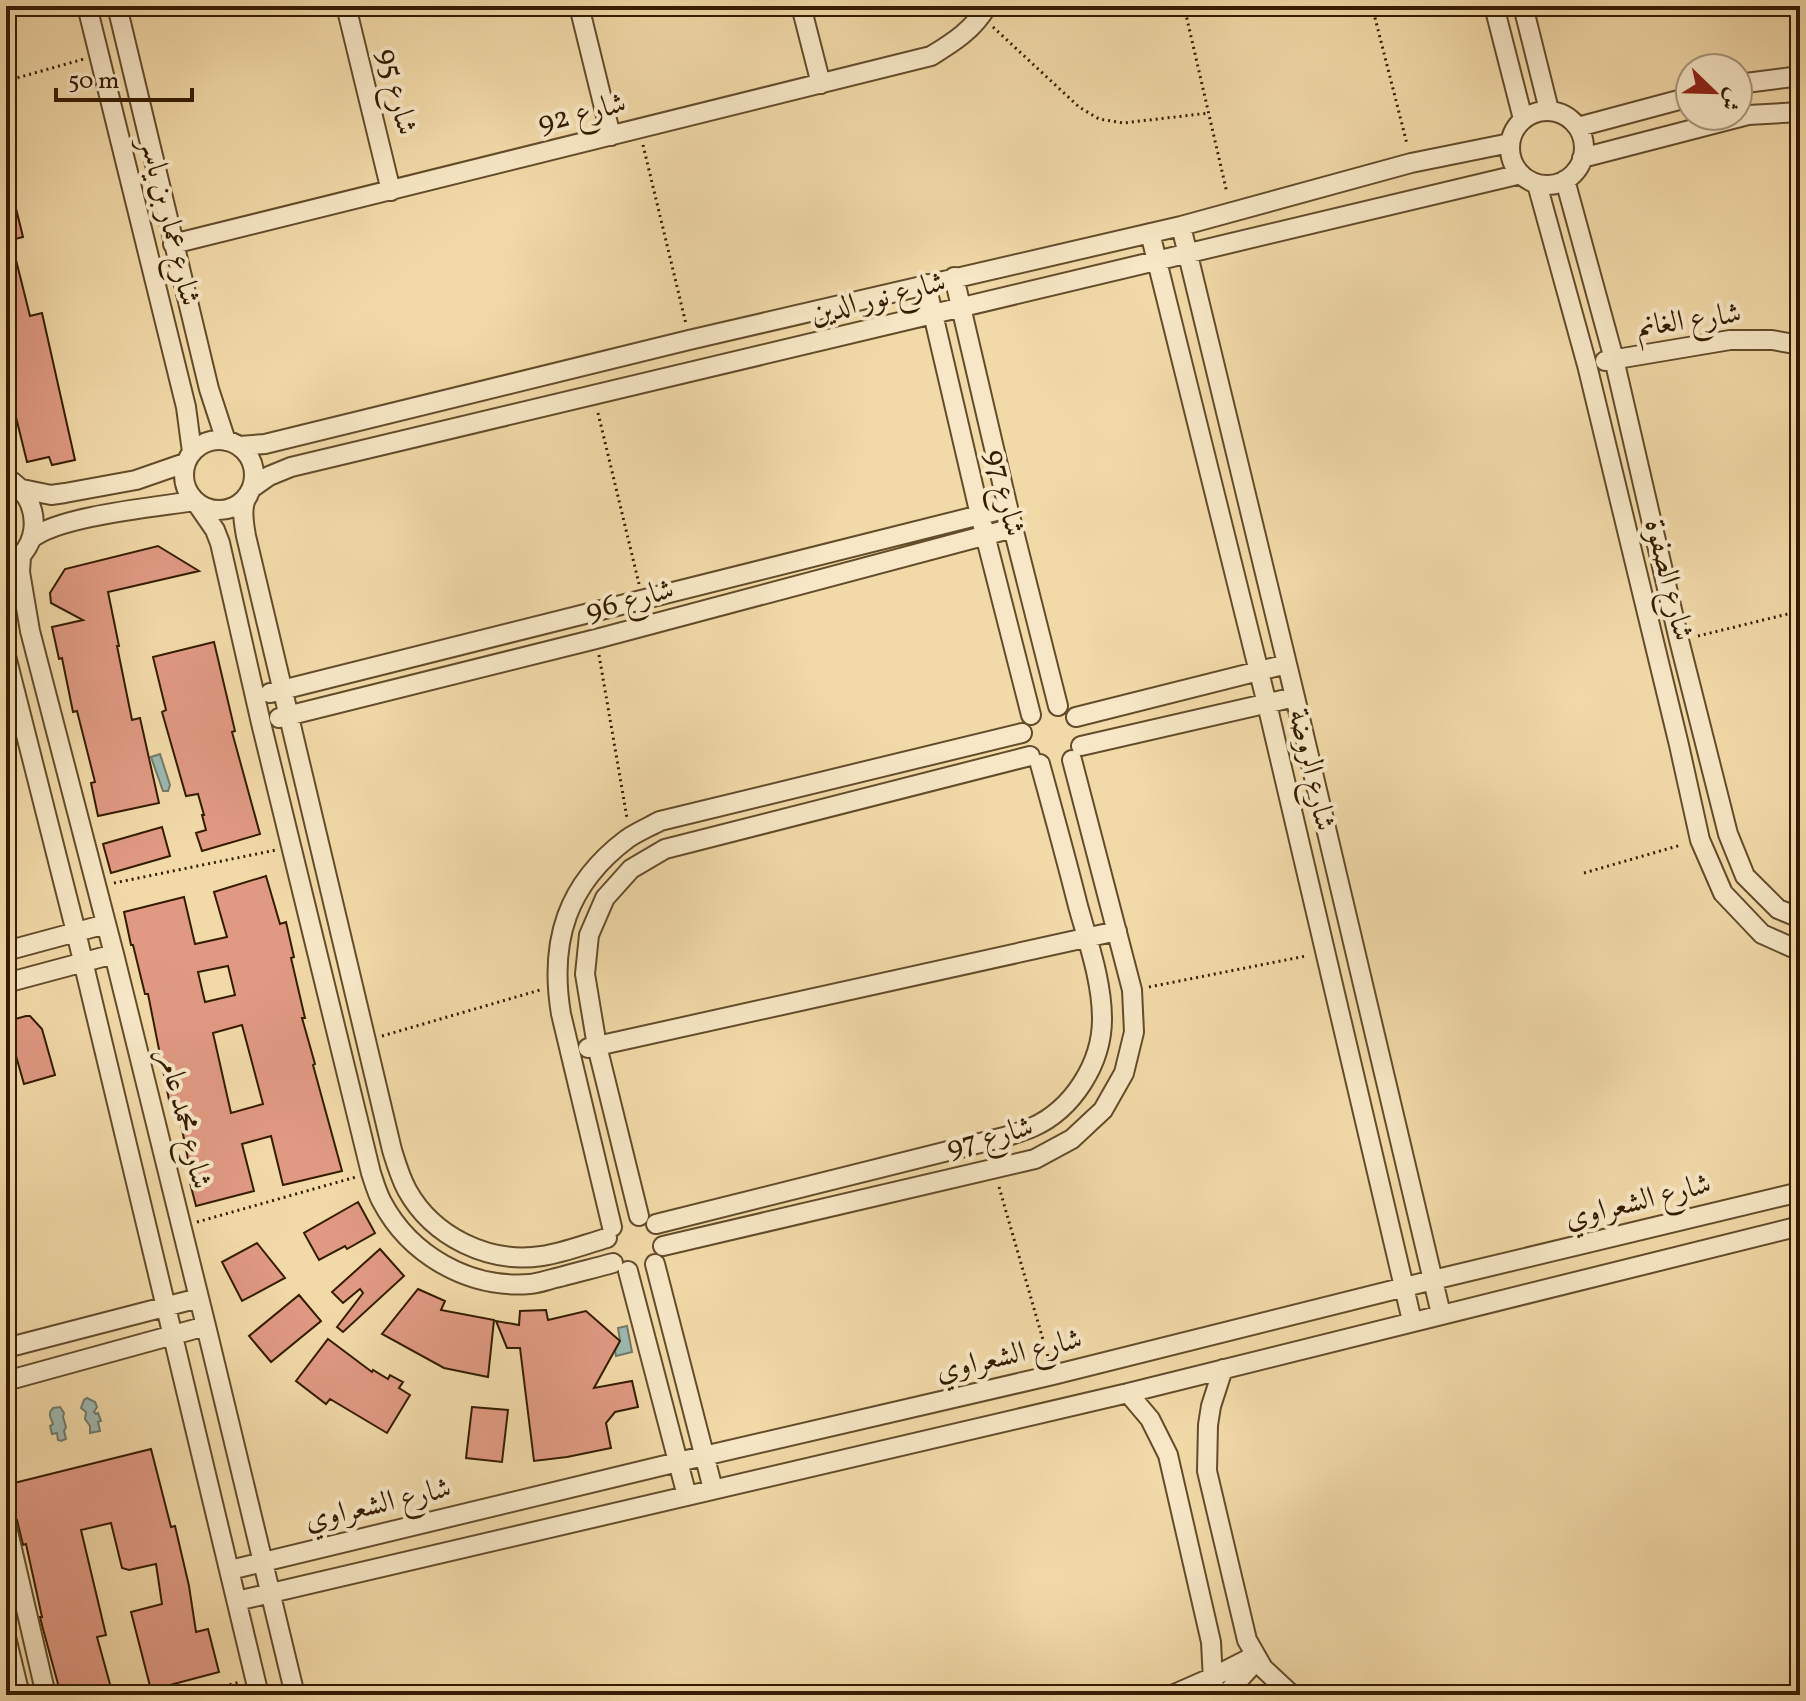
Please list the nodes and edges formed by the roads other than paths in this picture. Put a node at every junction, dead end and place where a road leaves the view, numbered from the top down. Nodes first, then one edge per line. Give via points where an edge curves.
1 (87, 6) edge
2 (117, 6) edge
3 (346, 6) edge
4 (579, 6) edge
5 (801, 6) edge
6 (1494, 6) edge
7 (1523, 6) edge
8 (984, 11) edge
9 (1800, 76) edge
10 (1754, 82) edge
11 (821, 84) junction
12 (1674, 101) edge
13 (1549, 110) junction
14 (1800, 112) edge
15 (1523, 119) junction
16 (1578, 127) junction
17 (611, 136) junction
18 (1510, 143) junction
19 (1582, 158) junction
20 (1529, 179) junction
21 (1565, 180) junction
22 (391, 191) junction
23 (1181, 226) junction
24 (1150, 233) junction
25 (173, 244) junction
26 (1188, 253) junction
27 (1157, 261) junction
28 (954, 277) junction
29 (926, 284) junction
30 (961, 308) junction
31 (933, 315) junction
32 (1800, 345) edge
33 (1614, 359) junction
34 (1587, 365) junction
35 (232, 444) junction
36 (189, 458) junction
37 (6, 478) edge
38 (22, 489) junction
39 (250, 492) junction
40 (196, 502) junction
41 (1008, 508) junction
42 (980, 515) junction
43 (1013, 528) junction
44 (985, 535) junction
45 (31, 539) junction
46 (13, 562) edge
47 (6, 656) edge
48 (1287, 664) junction
49 (1259, 671) junction
50 (282, 690) junction
51 (255, 697) junction
52 (1295, 697) junction
53 (1267, 704) junction
54 (1058, 706) junction
55 (1031, 715) junction
56 (288, 716) junction
57 (1076, 717) junction
58 (261, 723) junction
59 (1022, 733) junction
60 (1076, 753) junction
61 (1035, 760) junction
62 (1800, 918) edge
63 (106, 924) junction
64 (1117, 931) junction
65 (76, 932) junction
66 (1087, 938) junction
67 (6, 951) edge
68 (1800, 951) edge
69 (114, 954) junction
70 (84, 963) junction
71 (6, 983) edge
72 (597, 1046) junction
73 (570, 1052) junction
74 (1800, 1192) edge
75 (648, 1220) junction
76 (1800, 1226) edge
77 (609, 1233) junction
78 (663, 1246) junction
79 (655, 1264) junction
80 (620, 1267) junction
81 (1433, 1280) junction
82 (1404, 1287) junction
83 (199, 1298) junction
84 (166, 1307) junction
85 (1441, 1314) junction
86 (1412, 1321) junction
87 (206, 1326) junction
88 (173, 1335) junction
89 (6, 1348) edge
90 (1223, 1369) junction
91 (6, 1381) edge
92 (1128, 1393) junction
93 (704, 1456) junction
94 (678, 1462) junction
95 (713, 1489) junction
96 (687, 1496) junction
97 (6, 1523) edge
98 (263, 1562) junction
99 (230, 1570) junction
100 (12, 1575) edge
101 (270, 1593) junction
102 (237, 1601) junction
103 (15, 1602) edge
104 (6, 1637) edge
105 (1256, 1658) junction
106 (257, 1686) edge
107 (1214, 1686) edge
108 (20, 1695) edge
109 (46, 1695) edge
110 (295, 1695) edge
111 (1172, 1695) edge
112 (1225, 1695) edge
113 (1292, 1695) edge

1 - 36 street, شارع عمار بن ياسر via 186,407
2 - 25 street, شارع عمار بن ياسر
3 - 22 street, شارع 95
4 - 17 street
5 - 11 street
6 - 15 street
7 - 13 street
8 - 11 street, شارع 92 via 959,39 931,56
9 - 10 street
11 - 17 street, شارع 92
12 - 16 street
13 - 15 street
13 - 16 street via 1566,115
14 - 19 street via 1748,115
15 - 18 street
16 - 19 street
17 - 22 street, شارع 92
18 - 20 street via 1511,160
18 - 23 street, شارع نور الدين via 1411,163
19 - 21 street
20 - 21 street via 1557,184
20 - 26 street, شارع نور الدين
20 - 34 street, شارع الصفوة
21 - 33 street, شارع الصفوة
22 - 25 street, شارع 92
23 - 24 street, شارع نور الدين
23 - 26 street, شارع الروضة
24 - 27 street, شارع الروضة
24 - 28 street, شارع نور الدين
25 - 35 street, شارع عمار بن ياسر via 209,389
26 - 27 street, شارع نور الدين
26 - 48 street, شارع الروضة
27 - 30 street, شارع نور الدين
27 - 49 street, شارع الروضة
28 - 29 street, شارع نور الدين
28 - 30 street, شارع 97
29 - 31 street, شارع 97
29 - 35 street, شارع نور الدين via 265,444
30 - 31 street, شارع نور الدين
30 - 41 street, شارع 97
31 - 39 street, شارع نور الدين via 291,467
31 - 42 street, شارع 97
32 - 33 street, شارع الغانم via 1730,340
33 - 34 street, شارع الغانم
33 - 62 street, شارع الصفوة via 1728,834 1745,876 1778,909
34 - 68 street, شارع الصفوة via 1700,840 1723,893 1762,934
35 - 36 street via 207,442
35 - 39 street via 252,463
36 - 38 street via 136,480 51,495
36 - 40 street via 185,486
37 - 38 street
38 - 45 street via 33,512
39 - 40 street via 224,510
39 - 50 street via 244,500 246,536
40 - 45 street via 68,522
40 - 51 street via 220,543
41 - 42 street, شارع 96
41 - 43 street, شارع 97
42 - 44 street, شارع 97
42 - 50 street, شارع 96
43 - 44 street, شارع 96
43 - 54 street, شارع 97
44 - 55 street, شارع 97
44 - 56 street, شارع 96
45 - 46 street
46 - 63 street, شارع محمد عامر via 20,572 30,631
47 - 65 street, شارع محمد عامر
48 - 49 street
48 - 52 street, شارع الروضة
49 - 53 street, شارع الروضة
49 - 57 street
50 - 51 street, شارع 96
50 - 56 street
51 - 58 street
52 - 53 street
52 - 81 street, شارع الروضة
53 - 60 street
53 - 82 street, شارع الروضة
54 - 55 street
54 - 57 street
55 - 59 street
56 - 58 street, شارع 96
56 - 77 street via 408,1192 437,1226 476,1249 498,1255 543,1256
57 - 60 street via 1082,731
58 - 80 street via 371,1173 398,1227 444,1266 501,1284 531,1284
59 - 61 street
59 - 73 street via 660,821 630,837 603,859 566,917 556,985
60 - 61 street via 1057,766
60 - 64 street, شارع 97
61 - 66 street, شارع 97
61 - 72 street via 665,849 631,869 605,898 589,935 585,974
63 - 65 street
63 - 69 street, شارع محمد عامر
64 - 66 street
64 - 78 street, شارع 97 via 1132,990 1134,1032 1124,1073 1103,1110 1072,1139 1035,1159
65 - 67 street
65 - 70 street, شارع محمد عامر
66 - 72 street
66 - 75 street, شارع 97 via 1102,1021 1097,1053 1069,1100 1035,1127
69 - 70 street
69 - 83 street, شارع محمد عامر
70 - 71 street
70 - 84 street, شارع محمد عامر
72 - 73 street
72 - 75 street
73 - 77 street
74 - 81 street, شارع الشعراوي
75 - 77 street via 624,1217
75 - 78 street
76 - 85 street, شارع الشعراوي
77 - 80 street via 607,1251
78 - 79 street
79 - 80 street via 637,1272
79 - 93 street
80 - 94 street
81 - 82 street, شارع الشعراوي
81 - 85 street, شارع الروضة
82 - 86 street, شارع الروضة
82 - 93 street, شارع الشعراوي
83 - 84 street
83 - 87 street, شارع محمد عامر
84 - 88 street, شارع محمد عامر
84 - 89 street
85 - 86 street, شارع الشعراوي
86 - 90 street, شارع الشعراوي
87 - 88 street
87 - 98 street, شارع محمد عامر
88 - 91 street
88 - 99 street, شارع محمد عامر
90 - 92 street, شارع الشعراوي
90 - 105 street via 1208,1425 1207,1471 1247,1640
92 - 95 street, شارع الشعراوي
92 - 107 street via 1150,1419 1168,1455 1211,1642
93 - 94 street, شارع الشعراوي
93 - 95 street
94 - 96 street
94 - 98 street, شارع الشعراوي
95 - 96 street, شارع الشعراوي
96 - 101 street, شارع الشعراوي
97 - 100 street
98 - 99 street, شارع الشعراوي
98 - 101 street, شارع محمد عامر
99 - 102 street, شارع محمد عامر
100 - 103 street
101 - 102 street, شارع الشعراوي
101 - 110 street, شارع محمد عامر
102 - 106 street, شارع محمد عامر
103 - 109 street
104 - 108 street
105 - 107 street
105 - 112 street
105 - 113 street
107 - 111 street

